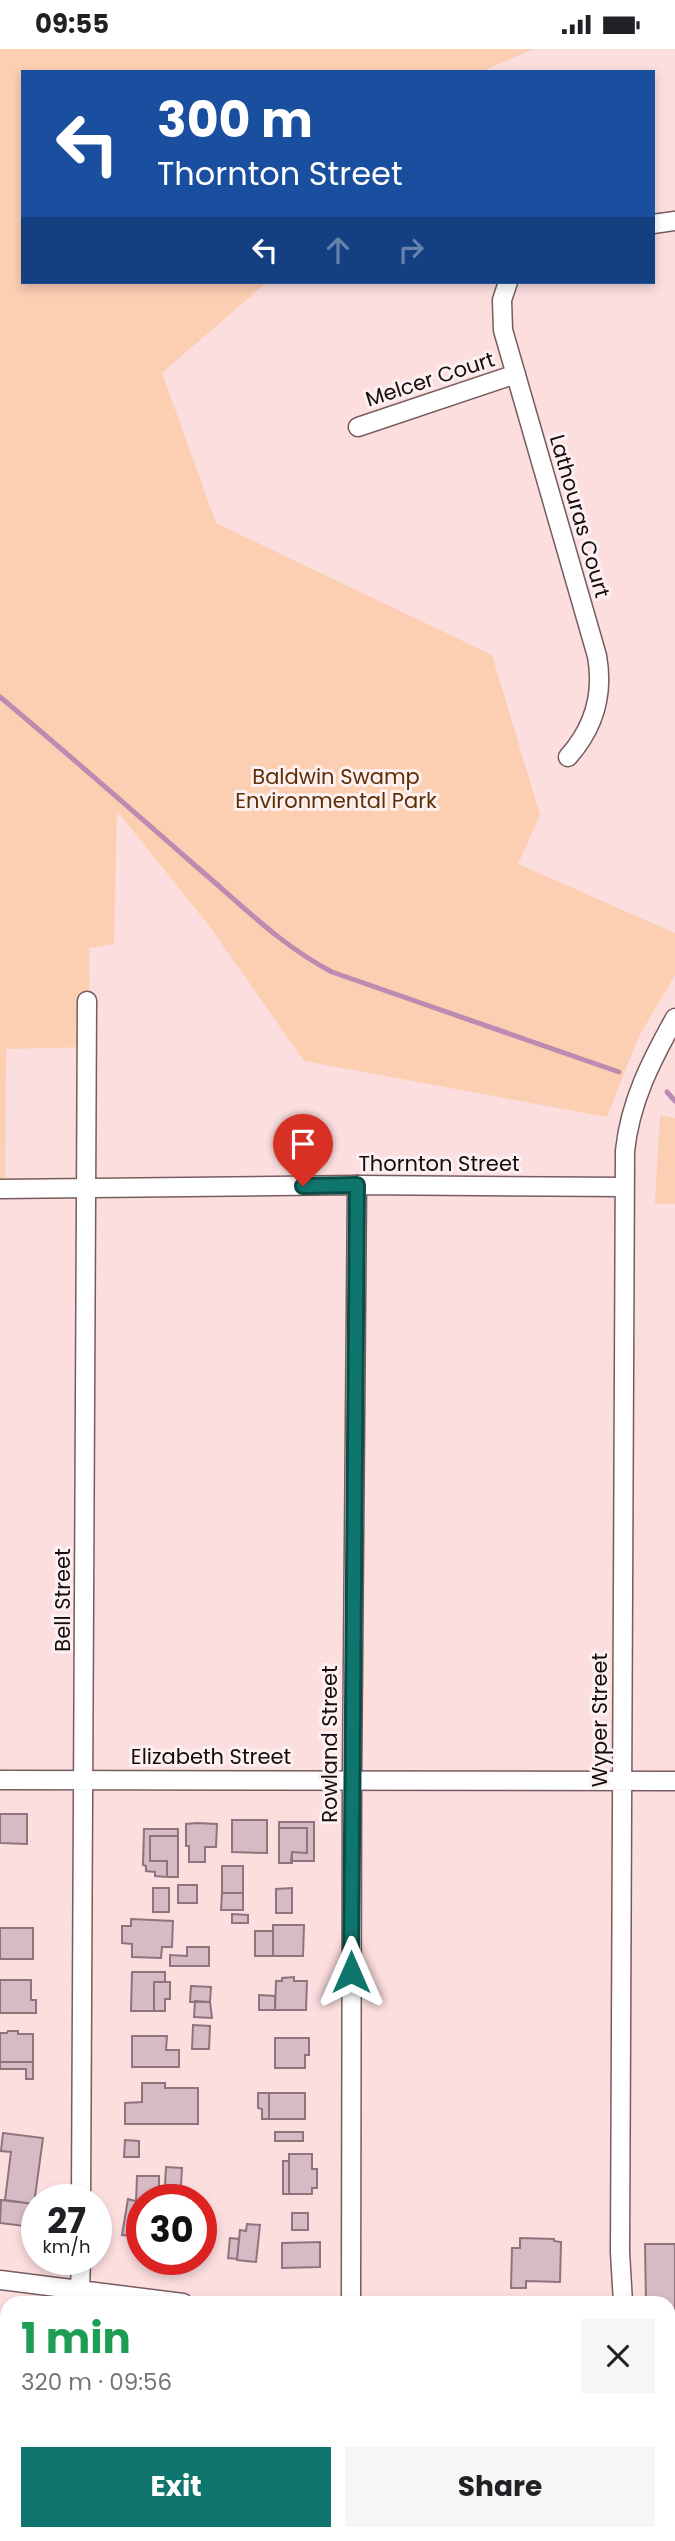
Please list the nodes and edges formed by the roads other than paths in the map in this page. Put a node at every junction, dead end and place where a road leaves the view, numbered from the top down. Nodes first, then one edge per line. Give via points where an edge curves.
1 (675, 221) edge
2 (655, 224) edge
3 (507, 284) edge
4 (516, 374) junction
5 (358, 427) dead end
6 (568, 757) dead end
7 (88, 1001) dead end
8 (675, 1019) edge
9 (357, 1185) junction
10 (625, 1187) junction
11 (0, 1189) edge
12 (87, 1189) junction
13 (352, 1779) junction
14 (0, 1780) edge
15 (84, 1780) junction
16 (621, 1781) junction
17 (675, 1781) edge
18 (81, 2184) edge
19 (620, 2252) junction
20 (80, 2275) edge
21 (0, 2280) edge
22 (80, 2290) junction
23 (128, 2296) edge
24 (351, 2296) edge
25 (612, 2296) edge
26 (623, 2296) edge

1 - 2 street
3 - 4 street, Lathouras Court via 501,315
4 - 5 street, Melcer Court
4 - 6 street, Lathouras Court via 600,674 589,728
7 - 12 street, Bell Street
8 - 10 street, Wyper Street via 644,1077 630,1120
9 - 10 street, Thornton Street
9 - 12 street, Thornton Street
9 - 13 street, Rowland Street
10 - 16 street, Wyper Street
11 - 12 street, Thornton Street
12 - 15 street, Bell Street
13 - 15 street, Elizabeth Street
13 - 16 street, Elizabeth Street
13 - 24 street, Rowland Street
14 - 15 street, Elizabeth Street
15 - 18 street, Bell Street
16 - 17 street, Elizabeth Street
16 - 19 street, Wyper Street
19 - 25 street, Wyper Street
19 - 26 street, Wyper Street
20 - 22 street
21 - 22 street
22 - 23 street

